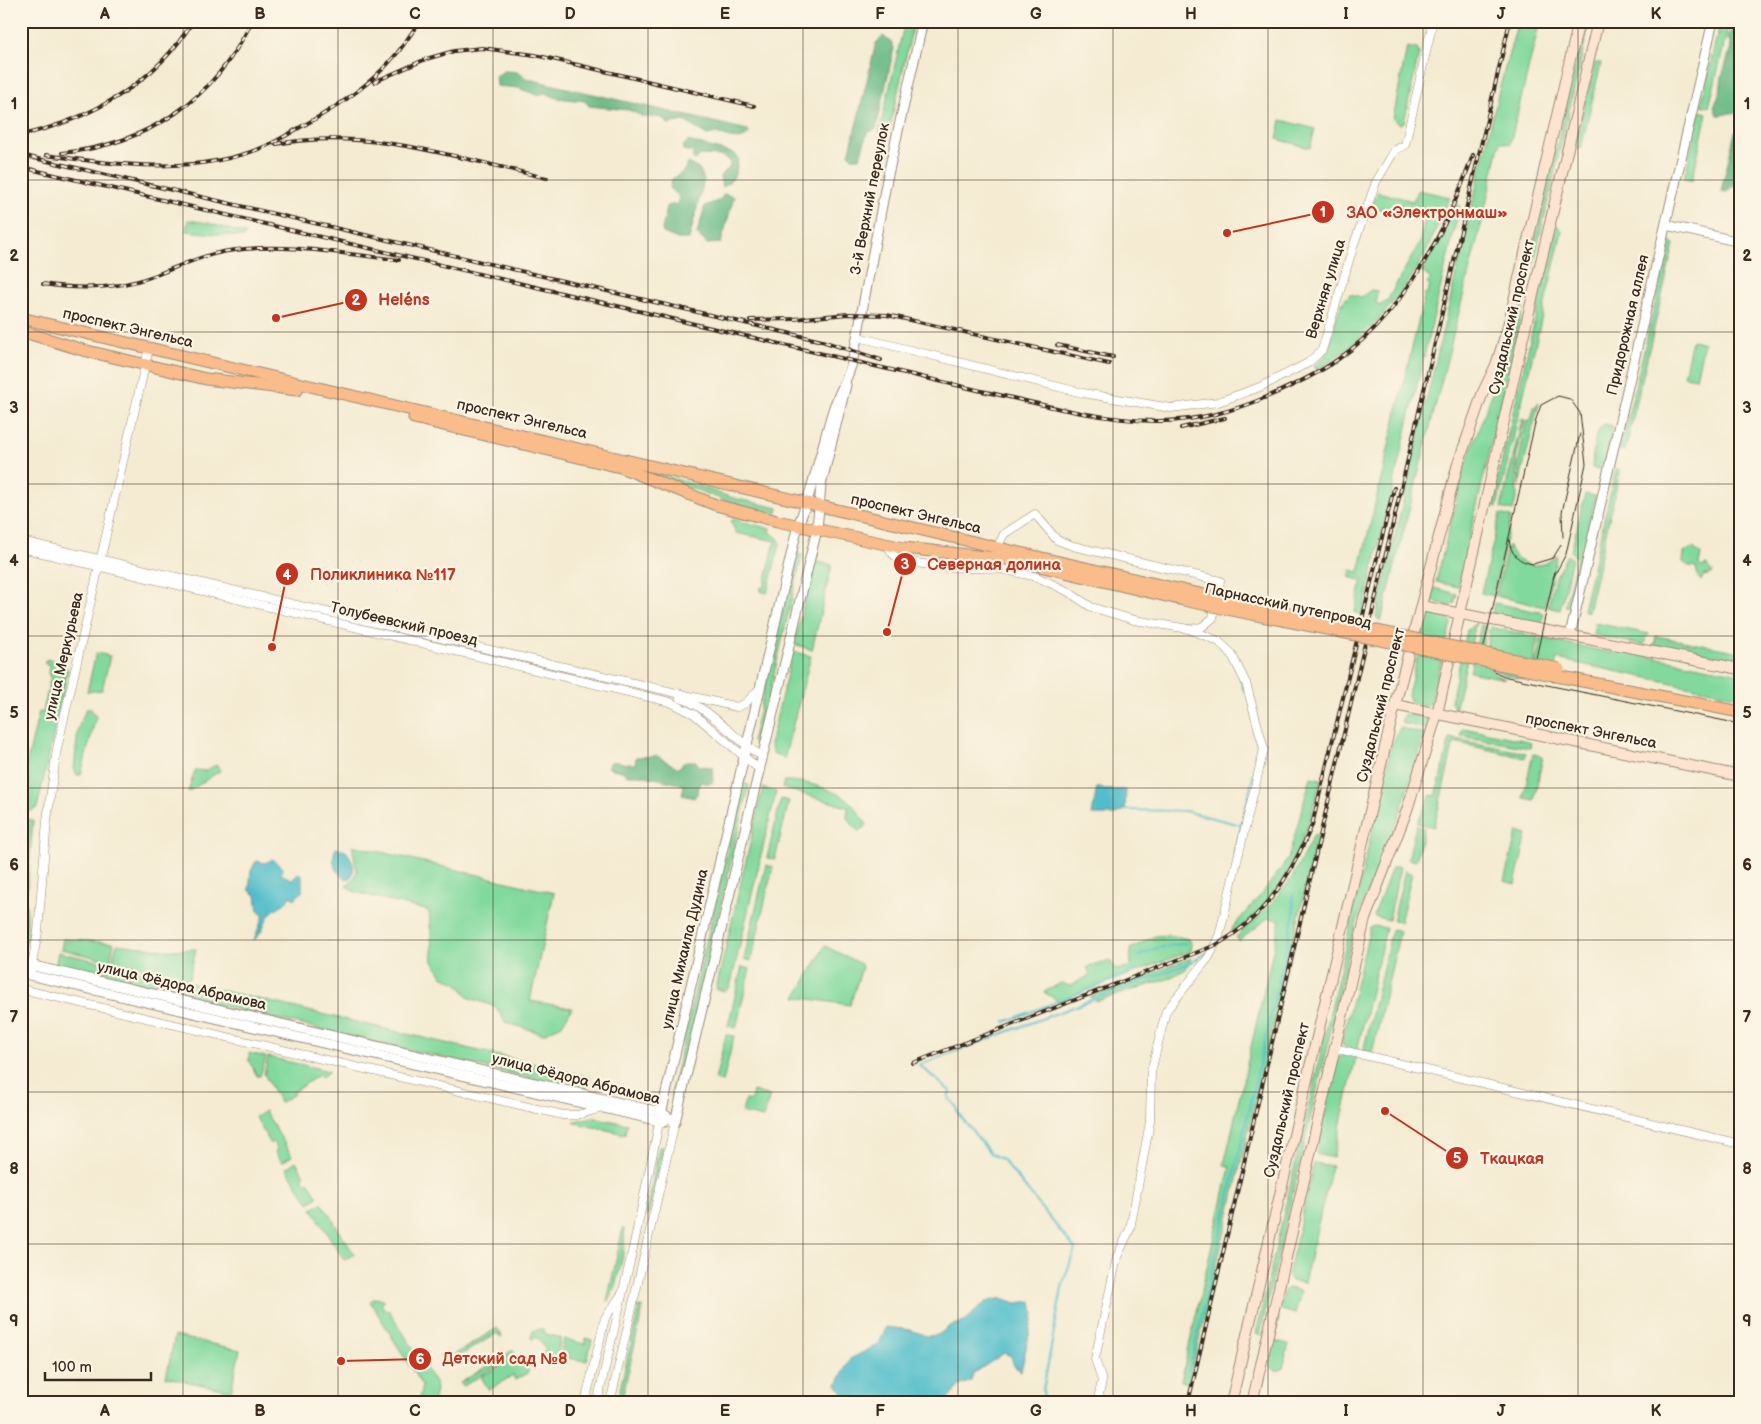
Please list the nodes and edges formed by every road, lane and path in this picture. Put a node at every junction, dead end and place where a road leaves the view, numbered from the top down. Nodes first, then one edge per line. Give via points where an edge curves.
1 (923, 21) edge
2 (1433, 21) edge
3 (1579, 21) edge
4 (1598, 21) edge
5 (1713, 21) edge
6 (1666, 224) junction
7 (1740, 242) edge
8 (21, 318) edge
9 (21, 331) edge
10 (858, 336) junction
11 (149, 348) junction
12 (145, 365) junction
13 (812, 505) junction
14 (798, 525) junction
15 (817, 529) junction
16 (21, 541) edge
17 (888, 545) junction
18 (21, 548) edge
19 (997, 548) junction
20 (1015, 556) junction
21 (100, 563) junction
22 (1421, 606) junction
23 (1460, 613) junction
24 (1189, 630) junction
25 (1570, 635) junction
26 (1740, 669) edge
27 (1558, 672) junction
28 (760, 688) junction
29 (662, 691) junction
30 (1740, 704) edge
31 (1395, 706) junction
32 (1740, 712) edge
33 (1437, 714) junction
34 (746, 747) junction
35 (764, 757) junction
36 (744, 758) junction
37 (760, 770) junction
38 (1740, 776) edge
39 (21, 963) edge
40 (32, 966) junction
41 (26, 974) edge
42 (21, 989) edge
43 (1334, 1048) junction
44 (602, 1108) junction
45 (661, 1112) junction
46 (659, 1122) junction
47 (675, 1122) junction
48 (1740, 1144) edge
49 (622, 1294) junction
50 (606, 1366) junction
51 (618, 1369) junction
52 (585, 1403) edge
53 (597, 1403) edge
54 (610, 1403) edge
55 (1097, 1403) edge
56 (1231, 1403) edge
57 (1252, 1403) edge

1 - 10 street, 3-й Верхний переулок via 887,179
2 - 10 street, Верхняя улица via 1405,145 1395,150 1383,166 1322,350 1308,363 1260,387 1218,402 1171,408 1083,393
3 - 22 main road, Суздальский проспект via 1506,330 1496,365 1456,468
4 - 23 main road, Суздальский проспект
5 - 6 street, Придорожная аллея
6 - 7 street
6 - 25 street, Придорожная аллея
8 - 11 main road, проспект Энгельса
9 - 12 main road, проспект Энгельса
10 - 13 street, 3-й Верхний переулок via 821,485
11 - 12 street, улица Меркурьева
11 - 13 main road, проспект Энгельса
12 - 14 main road, проспект Энгельса via 206,379 289,388 577,456 620,467 734,511
12 - 21 street, улица Меркурьева
13 - 14 street, улица Михаила Дудина
13 - 15 street, улица Михаила Дудина
13 - 19 main road, проспект Энгельса
14 - 15 main road, проспект Энгельса
14 - 28 street, улица Михаила Дудина
15 - 17 main road, проспект Энгельса
15 - 35 street, улица Михаила Дудина
16 - 21 street, Толубеевский проезд
17 - 20 main road, проспект Энгельса
17 - 24 street via 899,560 941,567 993,568 1037,577 1108,613
18 - 21 street, Толубеевский проезд
19 - 20 main road, проспект Энгельса
19 - 24 street via 1004,534 1035,514 1057,540 1073,546 1220,582 1212,618 1202,627
20 - 27 main road, Парнасский путепровод, bridge via 1183,600
21 - 29 street, Толубеевский проезд
21 - 36 street, Толубеевский проезд via 670,702 694,714
21 - 40 street, улица Меркурьева via 57,749
22 - 23 main road
22 - 31 main road, Суздальский проспект
23 - 25 main road
23 - 33 main road, Суздальский проспект
24 - 55 street via 1218,641 1231,653 1246,683 1264,749 1219,936 1210,957 1166,1011 1151,1072 1150,1122 1130,1228 1117,1256 1094,1359 1102,1381
25 - 26 main road
27 - 30 main road
27 - 32 main road
28 - 29 street, Толубеевский проезд via 746,703 737,707
28 - 34 street, улица Михаила Дудина
29 - 34 street, Толубеевский проезд via 699,706
31 - 33 main road, проспект Энгельса
31 - 56 main road, Суздальский проспект
33 - 38 main road, проспект Энгельса
33 - 43 main road, Суздальский проспект via 1407,810 1365,919
34 - 35 street, Толубеевский проезд
34 - 36 street, улица Михаила Дудина
35 - 37 street, улица Михаила Дудина
36 - 37 street, Толубеевский проезд
36 - 45 street, улица Михаила Дудина
37 - 47 street, улица Михаила Дудина
39 - 40 street, улица Фёдора Абрамова
40 - 41 street, улица Меркурьева
40 - 45 street, улица Фёдора Абрамова
41 - 44 street, улица Фёдора Абрамова
42 - 44 street via 563,1115
43 - 48 street
43 - 57 main road, Суздальский проспект
44 - 46 street, улица Фёдора Абрамова
45 - 46 street, улица Михаила Дудина
45 - 47 street, улица Фёдора Абрамова
46 - 47 street, улица Фёдора Абрамова
46 - 49 street, улица Михаила Дудина
47 - 51 street, улица Михаила Дудина
49 - 50 street, улица Михаила Дудина
49 - 52 street via 605,1318
50 - 51 street
50 - 53 street, улица Михаила Дудина
51 - 54 street, улица Михаила Дудина

